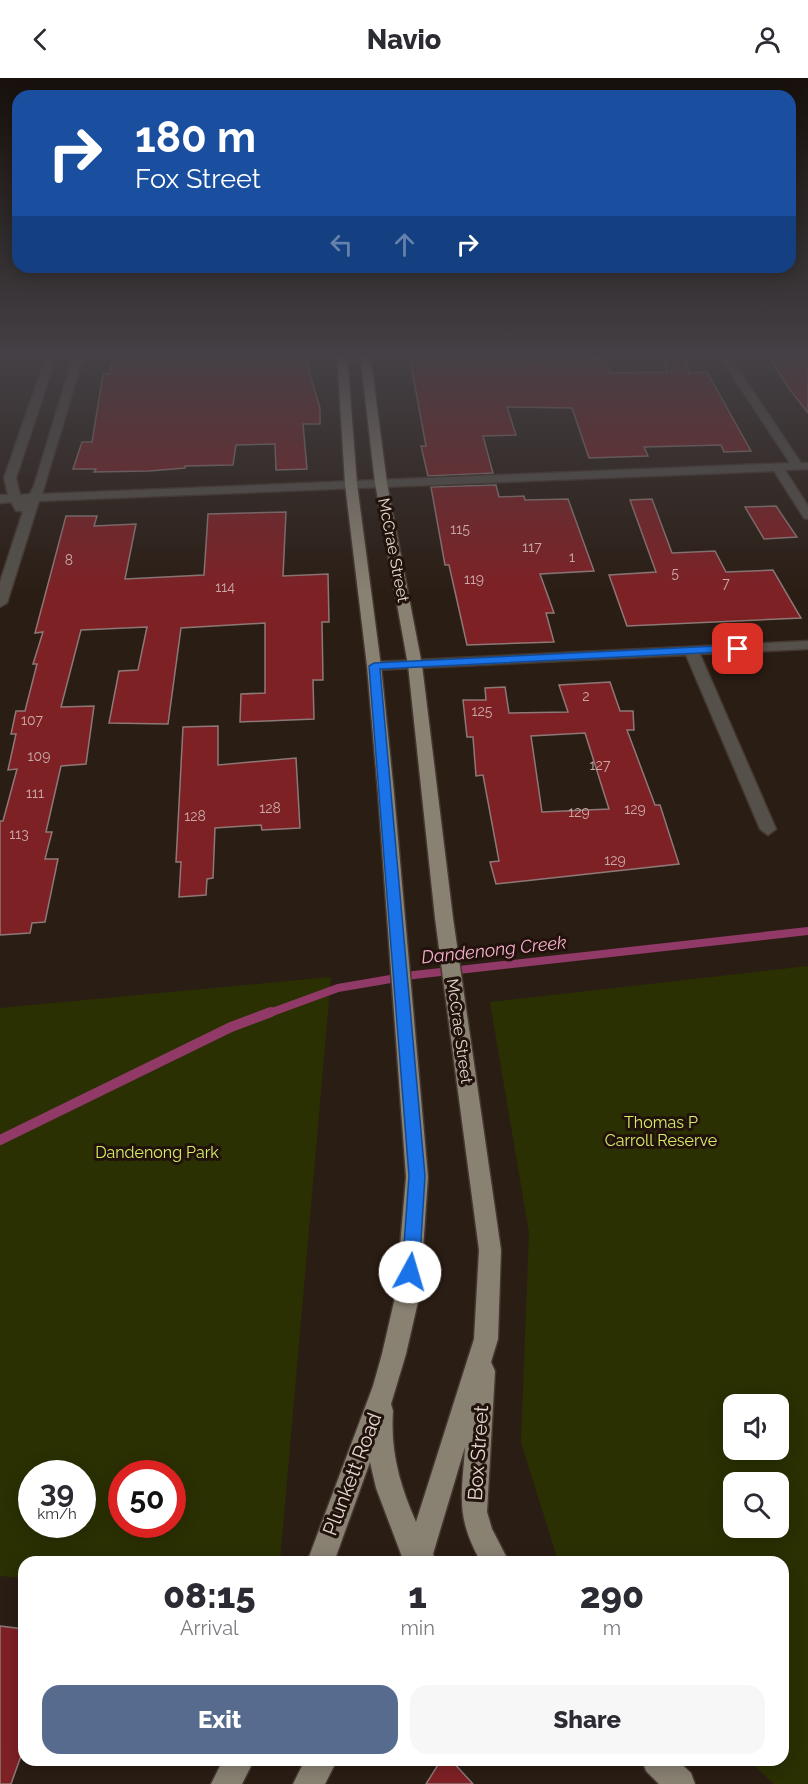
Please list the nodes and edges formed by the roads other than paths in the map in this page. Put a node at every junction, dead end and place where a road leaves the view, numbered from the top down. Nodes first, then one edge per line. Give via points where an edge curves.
1 (25, 434) edge
2 (55, 434) edge
3 (348, 434) edge
4 (375, 434) edge
5 (780, 434) edge
6 (803, 466) edge
7 (777, 467) junction
8 (381, 483) junction
9 (351, 484) junction
10 (35, 497) junction
11 (15, 498) junction
12 (0, 499) edge
13 (808, 514) edge
14 (23, 527) junction
15 (0, 603) edge
16 (808, 645) edge
17 (691, 651) junction
18 (415, 665) junction
19 (374, 666) junction
20 (768, 829) dead end
21 (486, 1339) junction
22 (385, 1386) junction
23 (322, 1556) edge
24 (417, 1556) edge
25 (420, 1556) edge
26 (492, 1556) edge
27 (236, 1766) edge
28 (318, 1766) edge
29 (663, 1766) edge
30 (226, 1784) edge
31 (308, 1784) edge
32 (680, 1784) edge

1 - 11 street via 10,478
2 - 10 street
3 - 9 main road, McCrae Street
4 - 8 main road, McCrae Street
5 - 6 street
6 - 7 street
7 - 8 street
7 - 13 street
8 - 9 street
8 - 18 main road, McCrae Street
9 - 10 street
9 - 19 main road, McCrae Street
10 - 11 street
10 - 14 street
11 - 12 street
11 - 14 street
14 - 15 street
16 - 17 street
17 - 18 street
17 - 20 street
18 - 19 street
18 - 21 main road, McCrae Street via 444,918 490,1250
19 - 22 main road, McCrae Street via 417,1176 408,1293
21 - 25 main road, McCrae Street
21 - 26 main road, Box Street via 474,1512
22 - 23 main road, Plunkett Road
22 - 24 main road via 381,1417 384,1475
27 - 30 main road
28 - 31 main road
29 - 32 main road

